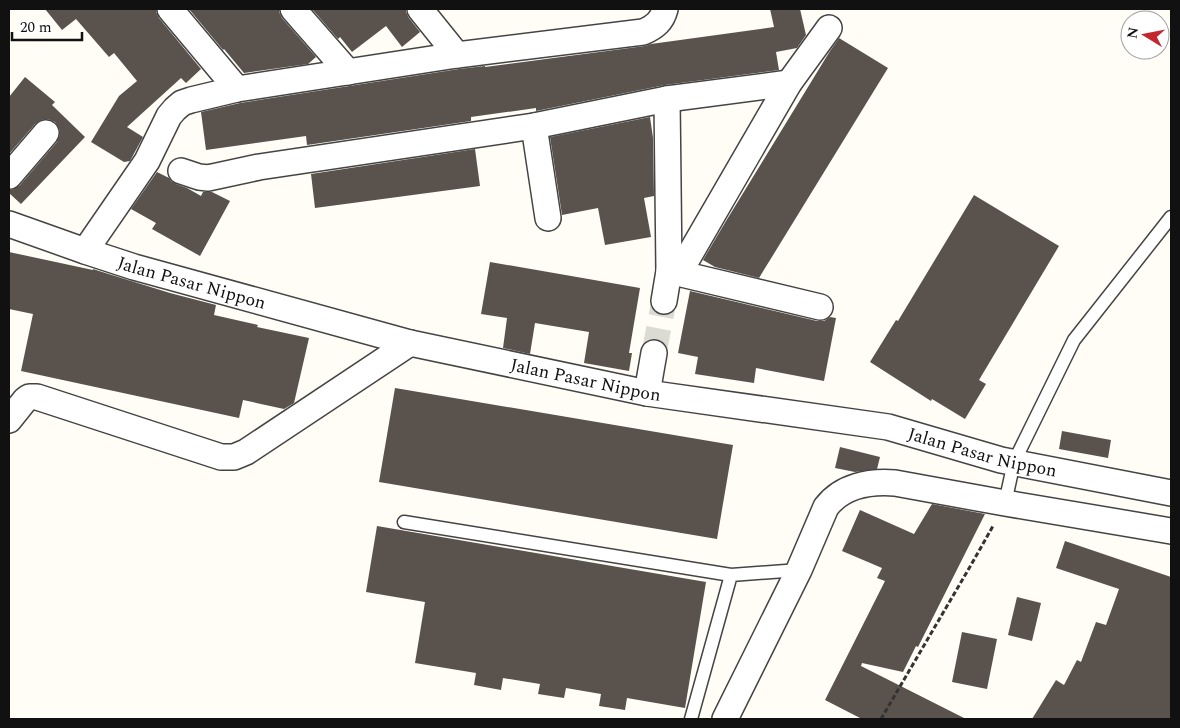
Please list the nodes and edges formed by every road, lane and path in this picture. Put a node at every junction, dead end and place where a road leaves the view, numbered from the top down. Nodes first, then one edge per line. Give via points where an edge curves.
1 (170, 9) edge
2 (293, 9) edge
3 (420, 9) edge
4 (665, 9) edge
5 (829, 28) dead end
6 (457, 55) junction
7 (348, 72) junction
8 (789, 84) junction
9 (237, 88) junction
10 (667, 99) junction
11 (534, 126) junction
12 (46, 133) dead end
13 (181, 172) dead end
14 (9, 176) edge
15 (1171, 217) edge
16 (548, 218) dead end
17 (9, 224) edge
18 (85, 251) junction
19 (674, 272) junction
20 (664, 301) tunnel mouth
21 (820, 308) dead end
22 (410, 343) junction
23 (654, 353) tunnel mouth
24 (646, 393) junction
25 (9, 420) edge
26 (1014, 462) junction
27 (1171, 494) edge
28 (1006, 503) junction
29 (404, 522) dead end
30 (1171, 530) edge
31 (799, 570) junction
32 (731, 575) junction
33 (691, 719) edge
34 (725, 719) edge
35 (881, 719) edge

1 - 9 street
2 - 7 street
3 - 6 street
4 - 6 street via 660,21 643,32
5 - 8 street
6 - 7 street
7 - 9 street
8 - 10 street
8 - 19 street
9 - 18 street via 182,103 175,109 147,161
10 - 11 street
10 - 19 street
11 - 13 street via 259,167 208,178
11 - 16 street
12 - 14 street
15 - 26 lane via 1074,340
17 - 18 street, Jalan Pasar Nippon
18 - 22 street, Jalan Pasar Nippon
19 - 20 street
19 - 21 street
22 - 24 street, Jalan Pasar Nippon
22 - 25 street via 234,457 221,458 37,397 25,400
23 - 24 street
24 - 26 street, Jalan Pasar Nippon via 888,427
26 - 27 street, Jalan Pasar Nippon
26 - 28 lane
28 - 30 street
28 - 31 street via 894,483 880,482 849,489 837,495 826,507
28 - 35 path
29 - 32 lane
31 - 32 lane
31 - 34 street
32 - 33 lane

